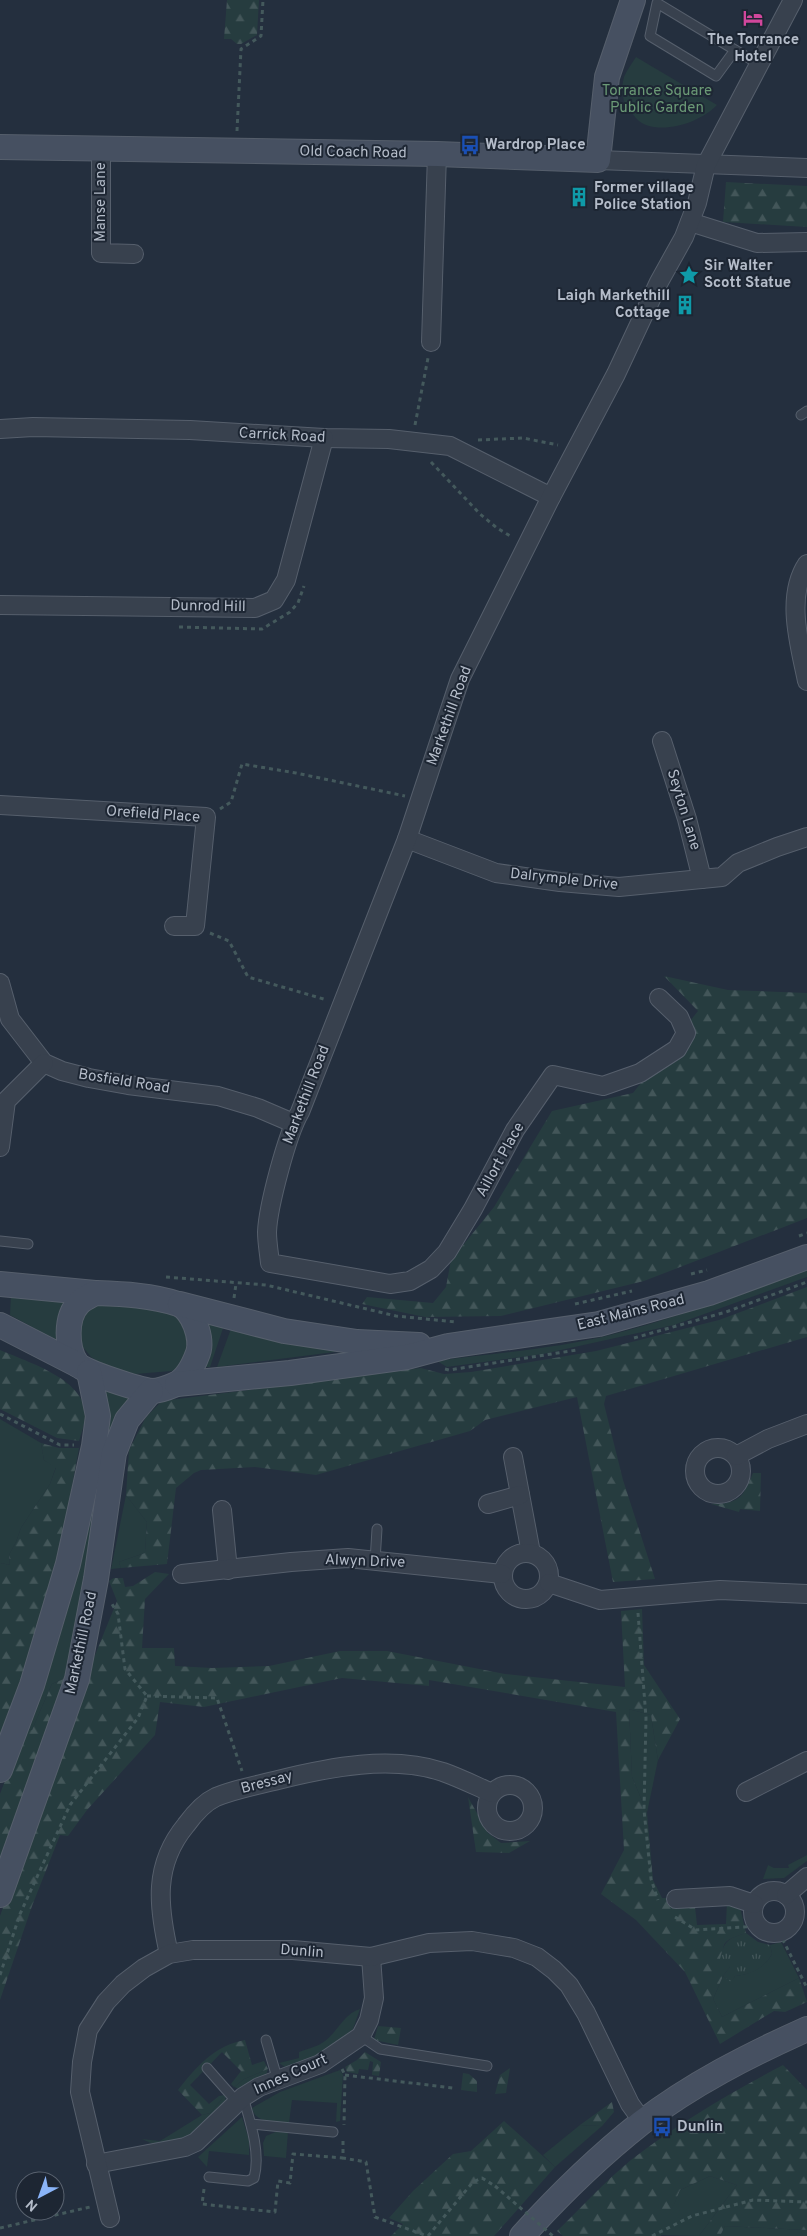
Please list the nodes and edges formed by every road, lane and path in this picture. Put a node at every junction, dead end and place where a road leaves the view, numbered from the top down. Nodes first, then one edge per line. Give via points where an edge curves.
1 (263, 0) edge
2 (633, 0) edge
3 (793, 0) edge
4 (735, 50) junction
5 (759, 64) junction
6 (0, 146) edge
7 (100, 148) junction
8 (236, 151) junction
9 (437, 154) junction
10 (598, 160) junction
11 (706, 165) junction
12 (807, 168) edge
13 (690, 222) junction
14 (807, 242) edge
15 (134, 254) dead end
16 (431, 342) joint
17 (0, 429) edge
18 (324, 438) junction
19 (414, 442) junction
20 (552, 497) junction
21 (807, 564) edge
22 (0, 605) edge
23 (807, 681) edge
24 (662, 741) dead end
25 (420, 799) junction
26 (0, 805) edge
27 (206, 817) junction
28 (807, 837) edge
29 (407, 839) junction
30 (702, 879) junction
31 (174, 926) dead end
32 (195, 926) junction
33 (0, 983) edge
34 (659, 998) dead end
35 (342, 1004) junction
36 (44, 1062) junction
37 (294, 1123) junction
38 (0, 1147) edge
39 (0, 1241) edge
40 (28, 1244) dead end
41 (807, 1257) edge
42 (270, 1263) joint
43 (0, 1284) edge
44 (95, 1294) junction
45 (180, 1304) junction
46 (0, 1325) edge
47 (448, 1346) junction
48 (83, 1369) junction
49 (177, 1384) junction
50 (152, 1391) junction
51 (0, 1414) edge
52 (807, 1424) edge
53 (94, 1446) junction
54 (736, 1456) dead end
55 (513, 1457) dead end
56 (520, 1495) junction
57 (488, 1504) dead end
58 (222, 1510) dead end
59 (377, 1529) dead end
60 (531, 1554) junction
61 (375, 1561) junction
62 (228, 1570) junction
63 (182, 1574) dead end
64 (502, 1574) junction
65 (96, 1579) junction
66 (549, 1583) junction
67 (807, 1594) edge
68 (637, 1598) junction
69 (147, 1696) junction
70 (807, 1761) edge
71 (0, 1770) edge
72 (247, 1787) junction
73 (746, 1792) dead end
74 (492, 1793) dead end
75 (807, 1877) edge
76 (0, 1895) edge
77 (786, 1895) junction
78 (754, 1904) junction
79 (668, 1905) junction
80 (758, 1926) junction
81 (779, 1932) junction
82 (170, 1954) junction
83 (371, 1957) junction
84 (0, 1975) edge
85 (807, 1988) edge
86 (807, 2029) edge
87 (361, 2036) junction
88 (266, 2040) dead end
89 (334, 2056) junction
90 (487, 2066) dead end
91 (207, 2068) dead end
92 (345, 2075) junction
93 (278, 2081) junction
94 (454, 2088) dead end
95 (240, 2100) junction
96 (643, 2122) junction
97 (251, 2124) junction
98 (333, 2132) dead end
99 (96, 2164) junction
100 (209, 2177) dead end
101 (807, 2202) edge
102 (108, 2210) joint
103 (0, 2228) edge
104 (554, 2229) dead end
105 (428, 2236) edge
106 (522, 2236) edge
107 (548, 2236) edge
108 (553, 2236) edge
109 (652, 2236) edge

1 - 8 path via 261,36 241,49
2 - 10 street via 607,77
3 - 5 street, Markethill Road
4 - 4 lane via 719,41 657,3 650,36 716,76
4 - 5 lane
5 - 11 street, Markethill Road
6 - 7 street, Old Coach Road
7 - 8 street, Old Coach Road
7 - 15 street, Manse Lane via 101,253
8 - 9 street, Old Coach Road
9 - 10 street, Old Coach Road
9 - 16 street
10 - 11 street, Old Coach Road
11 - 12 street, Old Coach Road
11 - 13 street, Markethill Road
13 - 14 street via 757,243
13 - 20 street, Markethill Road
16 - 19 path via 415,420
17 - 18 street, Carrick Road via 190,430
18 - 19 street, Carrick Road
18 - 22 street, Dunrod Hill via 286,580 274,600 255,608
19 - 20 street, Carrick Road via 450,446
20 - 25 street, Markethill Road via 460,679
21 - 23 street via 795,604
24 - 30 street, Seyton Lane
25 - 27 path via 242,764 231,802
25 - 29 street, Markethill Road
26 - 27 street, Orefield Place
27 - 32 street, Orefield Place
28 - 30 street, Dalrymple Drive via 738,863 722,877
29 - 30 street, Dalrymple Drive via 496,873 560,882 619,887
29 - 35 street, Markethill Road
31 - 32 street
32 - 35 path via 229,941 248,977
33 - 36 street, Bosfield Road via 10,1020
34 - 42 street, Aillort Place via 679,1017 686,1033 676,1049 640,1073 604,1086 553,1075 515,1130 474,1209 447,1252 430,1270 410,1281 390,1284
35 - 37 street, Markethill Road
36 - 37 street, Bosfield Road via 62,1071 109,1082 218,1096
36 - 38 street via 6,1101
37 - 42 street, Markethill Road via 267,1230
39 - 40 lane
41 - 47 street, East Mains Road via 709,1293 599,1324
43 - 44 street
44 - 45 street via 128,1294
44 - 48 street via 78,1303 70,1320 69,1344
45 - 47 street, East Mains Road via 284,1331 357,1342
45 - 49 street via 195,1325 201,1345 194,1365
46 - 48 street
47 - 49 street, East Mains Road via 407,1357 290,1374
48 - 50 street
48 - 53 street via 98,1416
49 - 50 street
50 - 65 street, Markethill Road via 127,1420 114,1453
51 - 53 path via 60,1445
52 - 54 street
53 - 71 street via 68,1564 32,1685
55 - 56 street
56 - 57 street
56 - 60 street
58 - 62 street
59 - 61 lane
60 - 64 street via 512,1557
60 - 66 street via 546,1564
61 - 62 street, Alwyn Drive via 348,1558
61 - 64 street, Alwyn Drive
62 - 63 street, Alwyn Drive
64 - 66 street via 504,1586 511,1595 522,1600 533,1599 543,1593
65 - 69 path via 118,1614 125,1669
65 - 76 street, Markethill Road via 77,1678
66 - 68 street via 600,1600
67 - 68 street via 720,1590
68 - 79 path via 646,1718 644,1810 651,1879
69 - 72 path via 217,1698
69 - 84 path via 138,1718 70,1805 20,1914
70 - 73 street
72 - 74 street, Bressay via 311,1771 384,1764 442,1772
72 - 82 street, Bressay via 207,1802 174,1838 164,1862 160,1890
75 - 77 street
77 - 78 street via 767,1891
77 - 81 street via 795,1910 788,1928
78 - 79 street via 730,1896
78 - 80 street via 752,1915
79 - 80 path via 696,1930
80 - 81 street via 767,1932
81 - 85 path
82 - 83 street, Dunlin via 193,1950 250,1949
82 - 99 street, Dunlin via 123,1984 106,2002 88,2030 80,2092
83 - 87 street via 374,1998
83 - 96 street, Dunlin via 429,1943 472,1941 514,1948 536,1957 568,1985 586,2013 630,2104
86 - 96 street via 726,2068
87 - 89 street, Innes Court
87 - 90 lane via 380,2049
88 - 93 lane
89 - 92 path
89 - 93 street, Innes Court
91 - 95 lane
92 - 94 path
92 - 105 path via 343,2158 366,2162 375,2217
93 - 95 street, Innes Court via 258,2088
95 - 97 lane
95 - 99 street, Innes Court via 196,2142 185,2147
96 - 106 street via 601,2156
97 - 98 lane
97 - 100 lane via 257,2168 254,2178 248,2182
99 - 102 street, Dunlin
101 - 109 path via 753,2200 692,2216
102 - 103 path
104 - 107 path
105 - 108 path, bridge via 473,2182 482,2178

